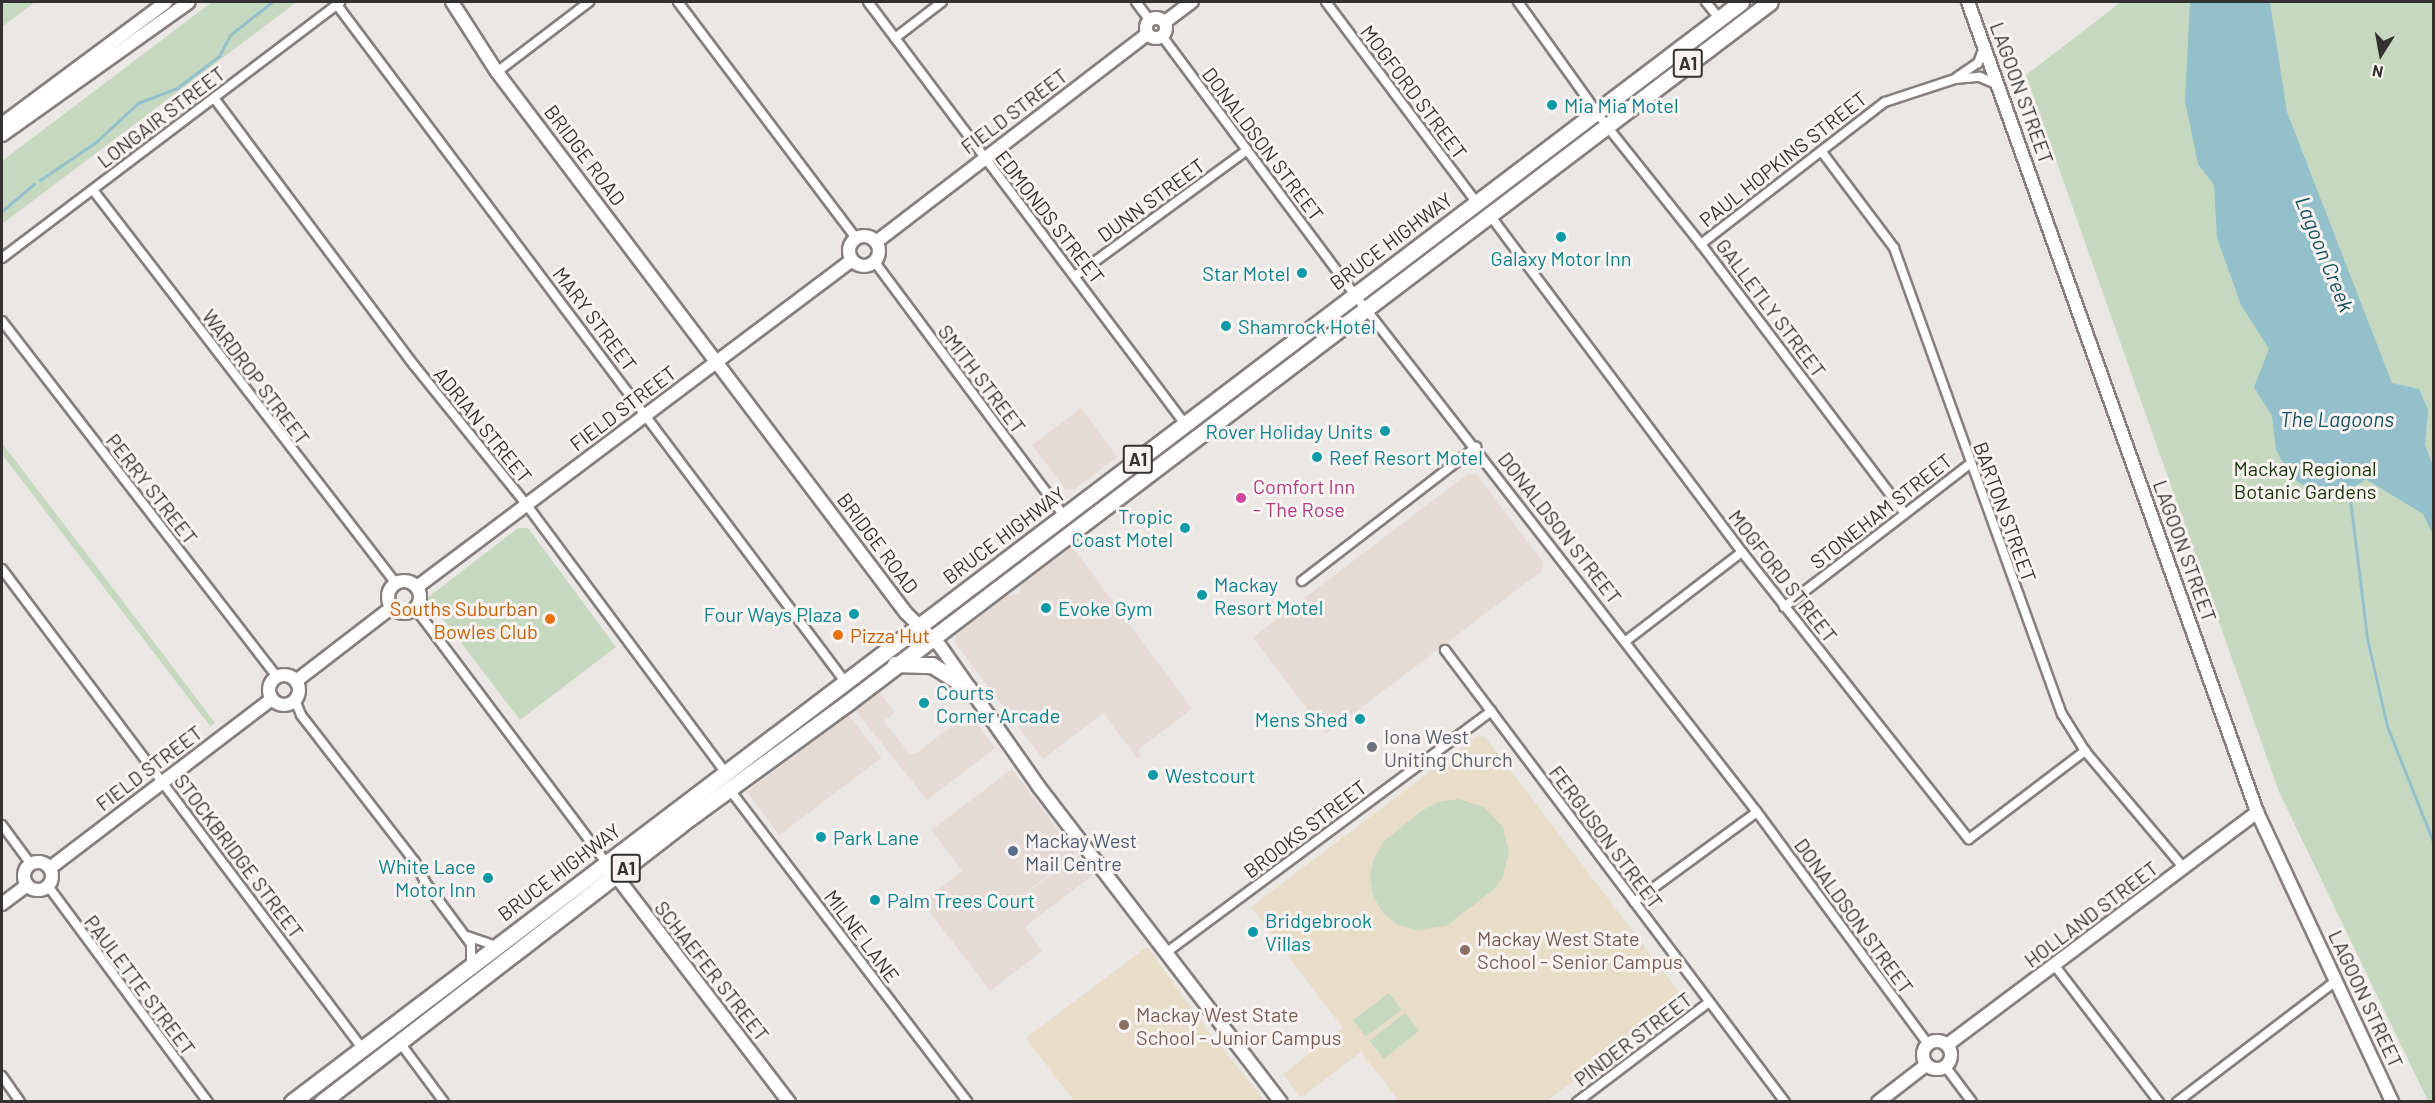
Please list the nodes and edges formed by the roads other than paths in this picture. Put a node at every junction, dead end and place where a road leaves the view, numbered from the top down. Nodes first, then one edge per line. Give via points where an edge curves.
1 (166, 2) edge
2 (189, 2) edge
3 (452, 2) edge
4 (589, 2) edge
5 (678, 2) edge
6 (868, 2) edge
7 (942, 2) edge
8 (1136, 2) edge
9 (1192, 2) edge
10 (1326, 2) edge
11 (1518, 2) edge
12 (1706, 2) edge
13 (1741, 2) edge
14 (1770, 2) edge
15 (1968, 2) edge
16 (339, 3) edge
17 (1719, 18) junction
18 (1149, 19) junction
19 (1165, 22) junction
20 (1147, 34) junction
21 (1162, 36) junction
22 (895, 38) junction
23 (1984, 47) junction
24 (497, 72) junction
25 (1954, 79) junction
26 (1999, 86) junction
27 (214, 98) junction
28 (1598, 110) junction
29 (2, 124) edge
30 (1606, 125) junction
31 (2, 135) edge
32 (1247, 150) junction
33 (1822, 152) junction
34 (984, 159) junction
35 (93, 190) junction
36 (1476, 202) junction
37 (1489, 214) junction
38 (856, 238) junction
39 (876, 242) junction
40 (1701, 244) junction
41 (2, 258) edge
42 (852, 260) junction
43 (874, 261) junction
44 (1075, 276) junction
45 (1357, 293) junction
46 (1365, 308) junction
47 (2, 321) edge
48 (717, 361) junction
49 (646, 415) junction
50 (1185, 424) junction
51 (1476, 447) junction
52 (1970, 464) junction
53 (526, 504) junction
54 (1905, 514) junction
55 (1064, 516) junction
56 (1742, 552) junction
57 (2, 569) edge
58 (1302, 581) dead end
59 (396, 583) junction
60 (417, 587) junction
61 (1784, 606) junction
62 (392, 607) junction
63 (415, 608) junction
64 (919, 626) junction
65 (931, 637) junction
66 (1626, 641) junction
67 (1445, 650) dead end
68 (895, 664) junction
69 (276, 676) junction
70 (296, 681) junction
71 (846, 684) junction
72 (968, 688) junction
73 (272, 699) junction
74 (295, 700) junction
75 (1491, 711) junction
76 (2085, 751) junction
77 (726, 773) junction
78 (164, 782) junction
79 (730, 790) junction
80 (1756, 812) junction
81 (2257, 812) junction
82 (2, 825) edge
83 (606, 862) junction
84 (30, 864) junction
85 (50, 868) junction
86 (2184, 868) junction
87 (615, 877) junction
88 (27, 885) junction
89 (48, 886) junction
90 (1634, 902) junction
91 (2, 904) edge
92 (464, 935) junction
93 (496, 946) junction
94 (1167, 952) junction
95 (471, 965) junction
96 (2055, 966) junction
97 (2336, 981) junction
98 (1709, 1002) junction
99 (401, 1044) junction
100 (1928, 1044) junction
101 (1947, 1045) junction
102 (362, 1048) junction
103 (1926, 1065) junction
104 (1945, 1066) junction
105 (2, 1076) edge
106 (20, 1101) edge
107 (208, 1101) edge
108 (292, 1101) edge
109 (322, 1101) edge
110 (444, 1101) edge
111 (789, 1101) edge
112 (968, 1101) edge
113 (1281, 1101) edge
114 (1576, 1101) edge
115 (1785, 1101) edge
116 (1878, 1101) edge
117 (1972, 1101) edge
118 (2159, 1101) edge
119 (2177, 1101) edge
120 (2392, 1101) edge

1 - 29 street
2 - 31 street
3 - 24 street, BRIDGE ROAD
4 - 24 street
5 - 38 street
6 - 22 street, EDMONDS STREET
7 - 22 street
8 - 18 street
9 - 19 street
10 - 36 street, MOGFORD STREET
11 - 28 street, GALLETLY STREET
12 - 17 street
13 - 17 highway, BRUCE HIGHWAY / A1
14 - 30 highway, BRUCE HIGHWAY / A1
15 - 23 street, LAGOON STREET
16 - 27 street, LONGAIR STREET
16 - 49 street, MARY STREET
17 - 28 highway, BRUCE HIGHWAY / A1
18 - 19 street via 1158,17
18 - 20 street via 1145,26
19 - 21 street
20 - 21 street
20 - 34 street, FIELD STREET
21 - 32 street, DONALDSON STREET
22 - 34 street, EDMONDS STREET
23 - 25 street, PAUL HOPKINS STREET via 1974,67
23 - 26 street, LAGOON STREET
24 - 48 street, BRIDGE ROAD
25 - 26 street, PAUL HOPKINS STREET via 1980,77
25 - 33 street, PAUL HOPKINS STREET via 1885,102
26 - 81 street, LAGOON STREET
27 - 35 street, LONGAIR STREET
27 - 53 street, ADRIAN STREET via 414,365
28 - 30 street, GALLETLY STREET
28 - 36 highway, BRUCE HIGHWAY / A1
30 - 37 highway, BRUCE HIGHWAY / A1
30 - 40 street, GALLETLY STREET
32 - 44 street, DUNN STREET
32 - 45 street, DONALDSON STREET
33 - 40 street, PAUL HOPKINS STREET
33 - 52 street, BARTON STREET via 1894,248
34 - 39 street, FIELD STREET
34 - 44 street, EDMONDS STREET
35 - 41 street, LONGAIR STREET
35 - 59 street, WARDROP STREET
36 - 45 highway, BRUCE HIGHWAY / A1
37 - 46 highway, BRUCE HIGHWAY / A1
37 - 56 street, MOGFORD STREET
38 - 39 street via 867,236
38 - 42 street via 849,247
39 - 43 street via 879,253
40 - 54 street, GALLETLY STREET
42 - 43 street via 861,266
42 - 48 street, FIELD STREET
43 - 55 street, SMITH STREET
44 - 50 street, EDMONDS STREET
45 - 46 street, DONALDSON STREET
45 - 50 highway, BRUCE HIGHWAY / A1
46 - 51 street, DONALDSON STREET
46 - 65 highway, BRUCE HIGHWAY / A1
47 - 69 street, PERRY STREET
48 - 49 street, FIELD STREET
48 - 64 street, BRIDGE ROAD
49 - 53 street, FIELD STREET
49 - 71 street, MARY STREET
50 - 55 highway, BRUCE HIGHWAY / A1
51 - 58 street
51 - 66 street, DONALDSON STREET
52 - 54 street, STONEHAM STREET
52 - 76 street, BARTON STREET via 2047,680 2061,714
53 - 60 street, FIELD STREET
53 - 77 street, ADRIAN STREET
54 - 61 street, STONEHAM STREET
55 - 64 highway, BRUCE HIGHWAY / A1
56 - 61 street, MOGFORD STREET
56 - 66 street
57 - 78 street, STOCKBRIDGE STREET
59 - 60 street via 407,581
59 - 62 street via 388,593
60 - 63 street via 420,599
61 - 76 street, MOGFORD STREET via 1969,839
62 - 63 street via 401,612
62 - 70 street
63 - 83 street
64 - 65 street, BRIDGE ROAD
64 - 71 highway, BRUCE HIGHWAY / A1
65 - 68 highway, BRUCE HIGHWAY / A1
65 - 72 street, BRIDGE ROAD
66 - 80 street, DONALDSON STREET
67 - 75 street, FERGUSON STREET
68 - 72 highway via 932,665
68 - 79 highway, BRUCE HIGHWAY / A1
69 - 70 street via 287,675
69 - 73 street via 269,686
70 - 74 street via 299,692
71 - 77 highway, BRUCE HIGHWAY / A1
72 - 94 street, BRIDGE ROAD
73 - 74 street via 281,704
73 - 78 street, FIELD STREET
74 - 92 street via 301,715 415,862
75 - 90 street, FERGUSON STREET
75 - 94 street, BROOKS STREET
76 - 86 street, BARTON STREET
77 - 83 highway, BRUCE HIGHWAY / A1
78 - 85 street, FIELD STREET
78 - 102 street, STOCKBRIDGE STREET
79 - 87 highway, BRUCE HIGHWAY / A1
79 - 112 street, MILNE LANE
80 - 90 street
80 - 100 street, DONALDSON STREET
81 - 86 street, HOLLAND STREET
81 - 97 street, LAGOON STREET
82 - 84 street
83 - 87 street, SCHAEFER STREET
83 - 93 highway, BRUCE HIGHWAY / A1
84 - 85 street via 41,862
84 - 88 street via 24,873
85 - 89 street via 52,878
86 - 96 street, HOLLAND STREET
87 - 99 highway, BRUCE HIGHWAY / A1
87 - 111 street, SCHAEFER STREET
88 - 89 street via 35,890
88 - 91 street
89 - 107 street, PAULETTE STREET
90 - 98 street, FERGUSON STREET
92 - 93 street
92 - 95 street via 473,950
93 - 95 highway, BRUCE HIGHWAY / A1
94 - 113 street, BRIDGE ROAD
95 - 102 highway, BRUCE HIGHWAY / A1
96 - 101 street, HOLLAND STREET
96 - 118 street
97 - 119 street
97 - 120 street, LAGOON STREET
98 - 114 street, PINDER STREET
98 - 115 street, FERGUSON STREET
99 - 109 highway, BRUCE HIGHWAY / A1
99 - 110 street
100 - 101 street via 1937,1041
100 - 103 street via 1923,1053
101 - 104 street via 1951,1058
102 - 108 highway, BRUCE HIGHWAY / A1
103 - 104 street via 1935,1069
103 - 116 street
104 - 117 street
105 - 106 street

